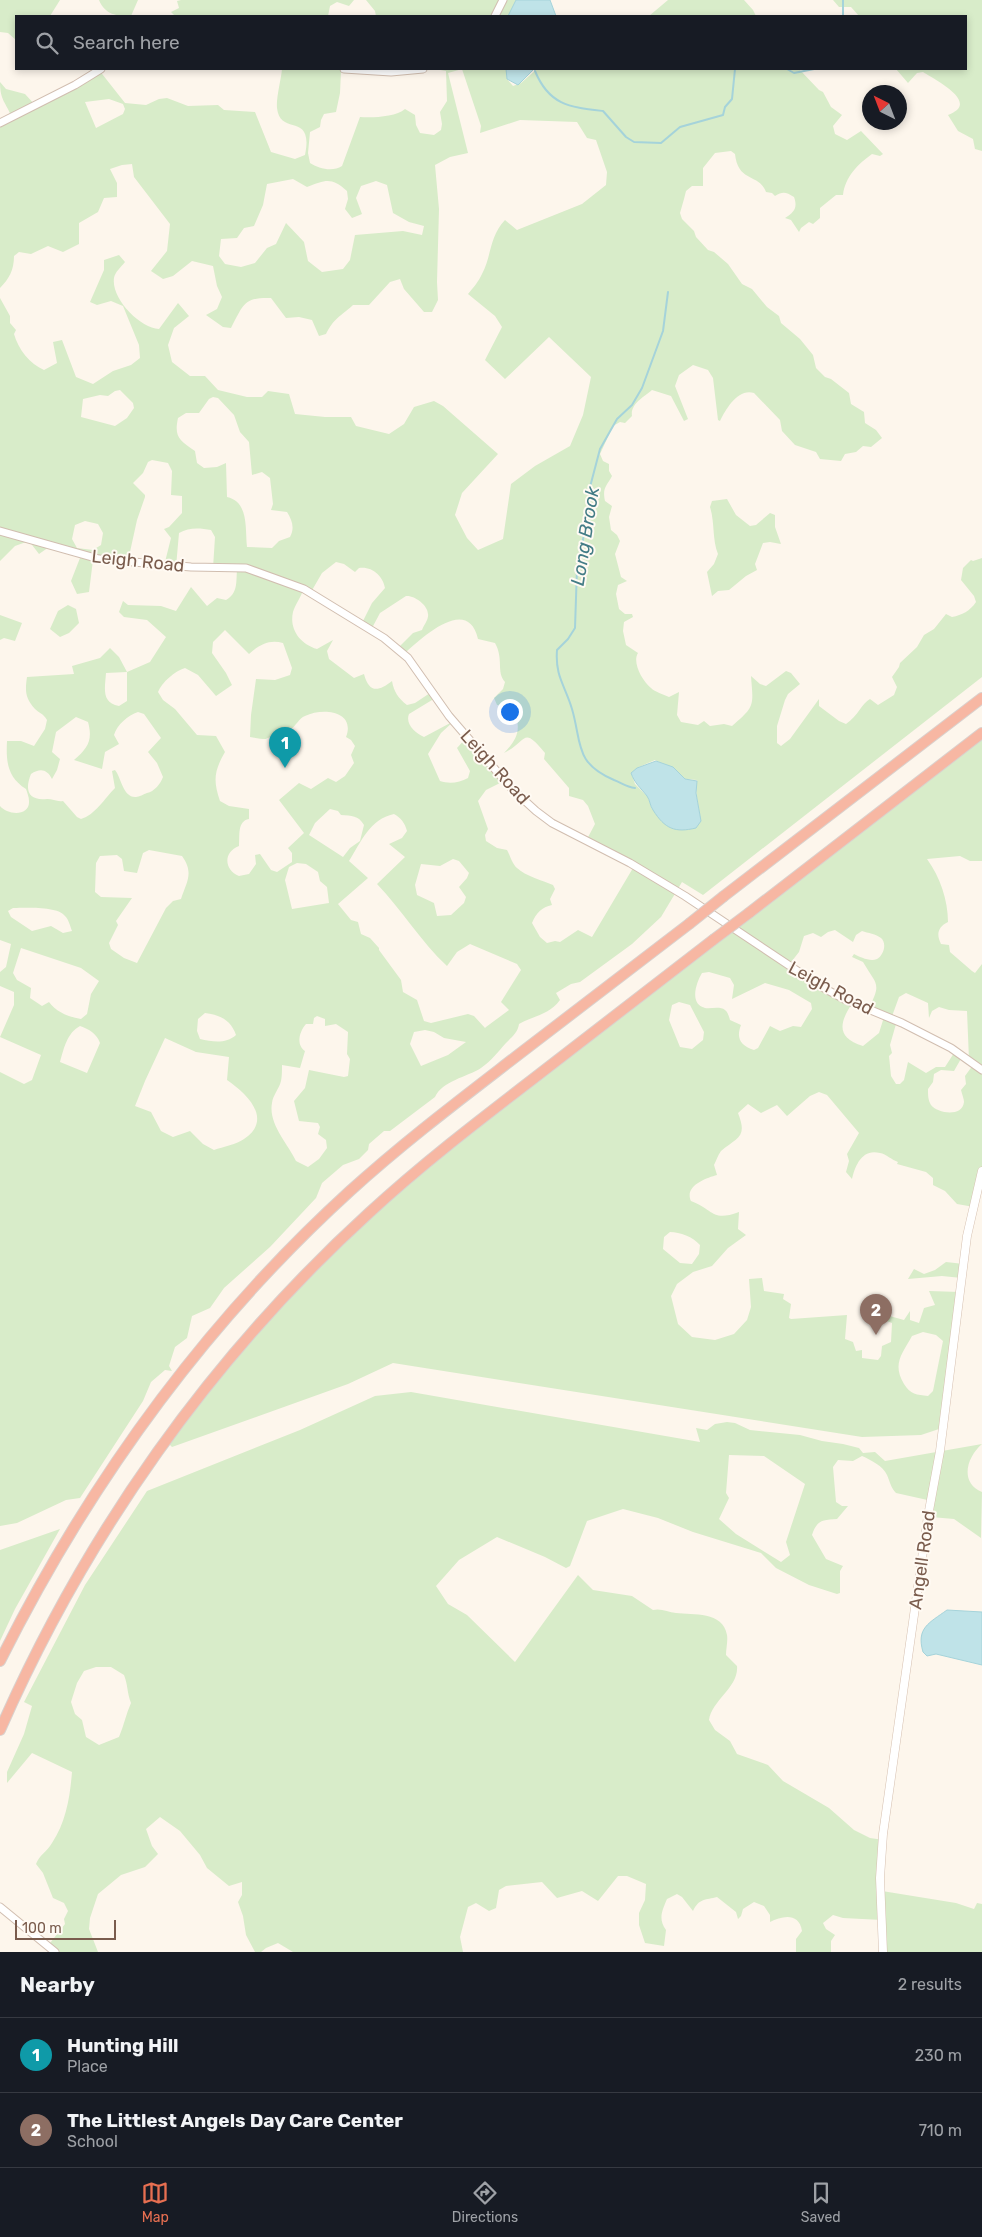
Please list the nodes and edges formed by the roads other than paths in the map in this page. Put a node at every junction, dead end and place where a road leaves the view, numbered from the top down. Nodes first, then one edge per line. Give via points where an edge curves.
1 (503, 0) edge
2 (496, 15) edge
3 (99, 70) edge
4 (360, 70) edge
5 (412, 70) edge
6 (0, 123) edge
7 (0, 531) edge
8 (982, 698) edge
9 (982, 733) edge
10 (982, 1070) edge
11 (982, 1171) edge
12 (0, 1661) edge
13 (0, 1730) edge
14 (0, 1907) edge
15 (55, 1952) edge
16 (883, 1952) edge

1 - 2 street
3 - 6 street via 75,86
4 - 5 street
7 - 10 street, Leigh Road via 99,559 246,568 286,581 312,594 384,638 408,658 449,716 536,812 685,896 844,1000 902,1023 951,1048
8 - 12 highway, bridge via 413,1137 333,1207 258,1283 183,1370 110,1470 42,1581
9 - 13 highway, bridge via 424,1164 351,1229 272,1310 188,1410 118,1509 56,1613
11 - 16 main road, Angell Road via 967,1236 943,1429 883,1834 880,1888
14 - 15 street

